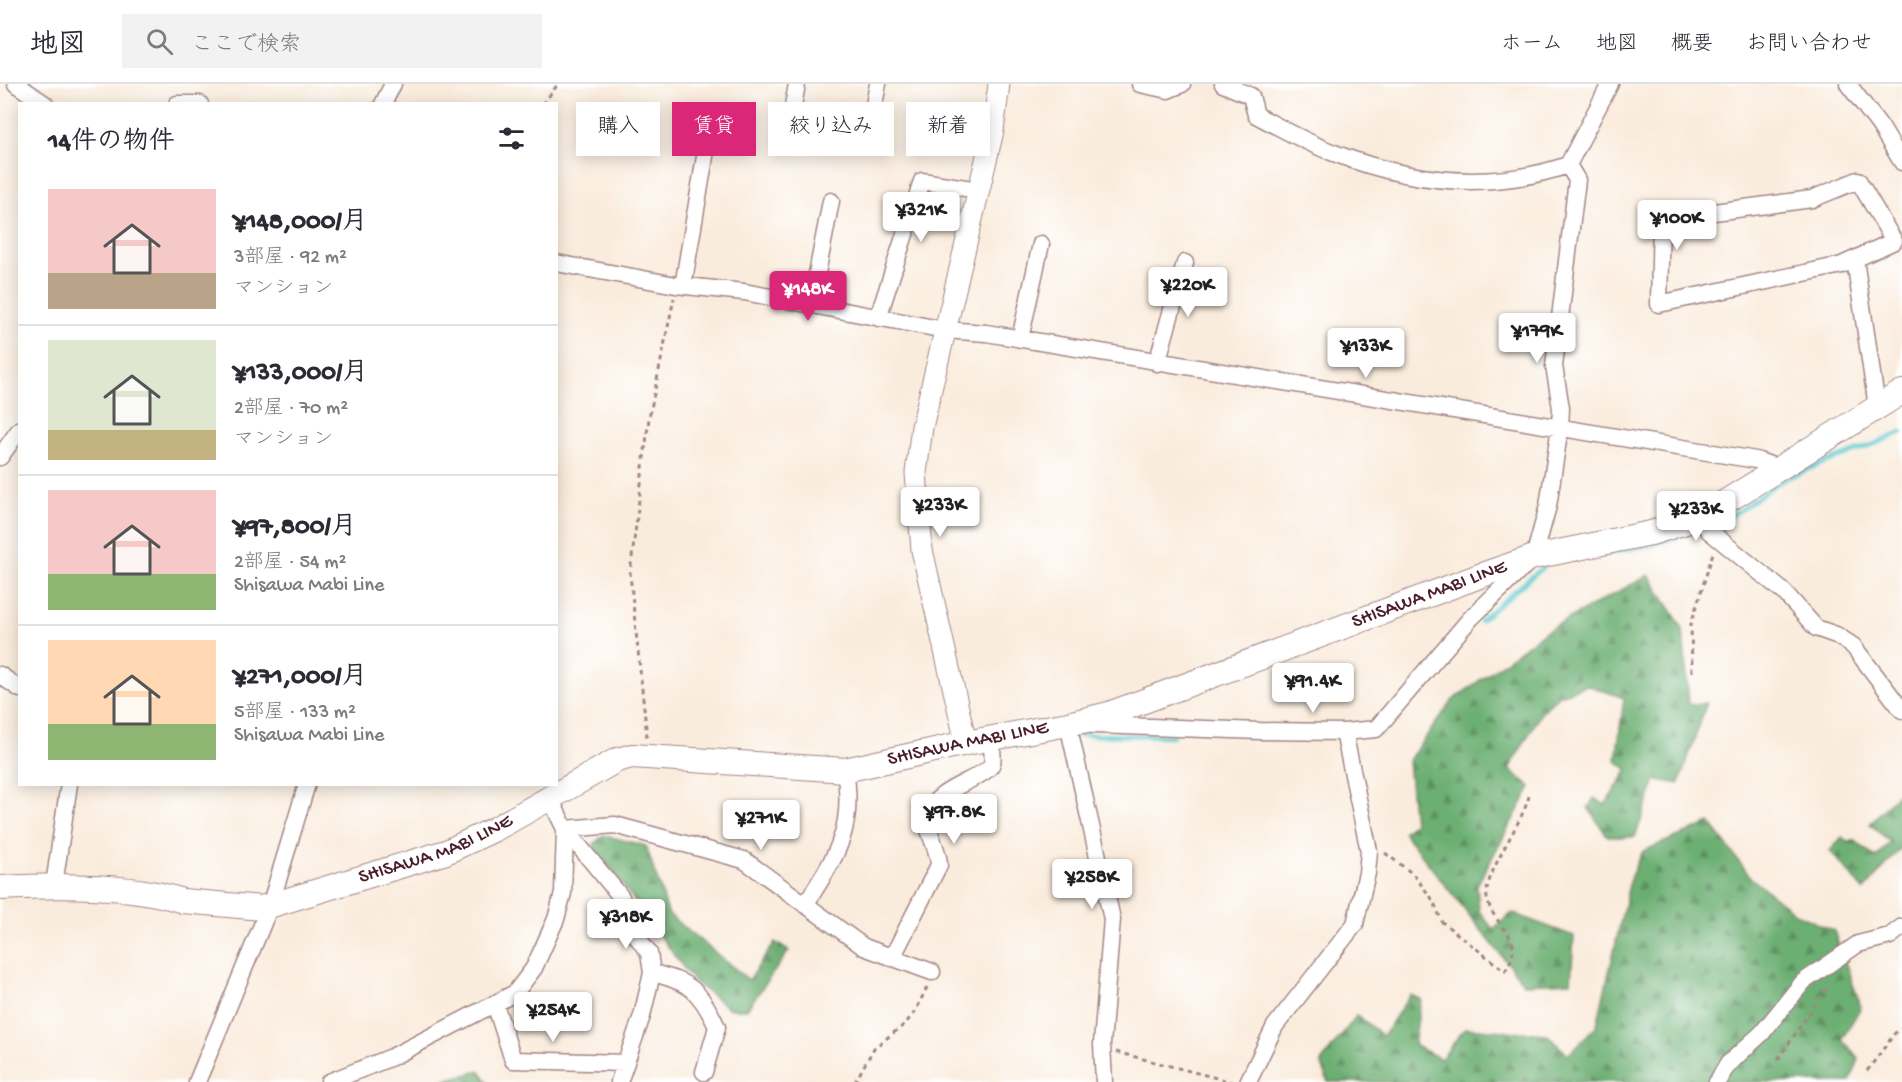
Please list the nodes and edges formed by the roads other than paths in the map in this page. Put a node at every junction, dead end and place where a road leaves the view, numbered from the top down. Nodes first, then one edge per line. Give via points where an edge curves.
1 (16, 84) edge
2 (393, 84) edge
3 (797, 84) edge
4 (878, 84) edge
5 (999, 84) edge
6 (1140, 84) edge
7 (1182, 84) edge
8 (1223, 84) edge
9 (1610, 84) edge
10 (1848, 84) edge
11 (42, 102) edge
12 (384, 102) edge
13 (794, 102) edge
14 (874, 102) edge
15 (704, 156) edge
16 (1902, 162) edge
17 (1568, 165) junction
18 (978, 190) junction
19 (831, 201) dead end
20 (1041, 244) dead end
21 (1855, 260) junction
22 (558, 263) edge
23 (1185, 263) dead end
24 (680, 285) junction
25 (810, 305) junction
26 (878, 318) junction
27 (945, 330) junction
28 (1020, 339) junction
29 (1157, 363) junction
30 (1902, 392) edge
31 (1877, 407) junction
32 (1560, 427) junction
33 (18, 432) edge
34 (0, 457) edge
35 (1779, 468) junction
36 (1707, 527) junction
37 (1534, 557) junction
38 (0, 675) edge
39 (18, 688) edge
40 (1902, 710) edge
41 (1069, 731) junction
42 (1345, 737) junction
43 (966, 743) junction
44 (991, 743) junction
45 (845, 771) junction
46 (69, 786) edge
47 (306, 786) edge
48 (550, 798) junction
49 (565, 829) junction
50 (54, 885) junction
51 (0, 888) edge
52 (805, 905) junction
53 (270, 906) junction
54 (1902, 927) edge
55 (892, 958) junction
56 (932, 972) road end
57 (652, 973) junction
58 (495, 1004) junction
59 (626, 1063) junction
60 (704, 1072) dead end
61 (197, 1082) edge
62 (329, 1082) edge
63 (619, 1082) edge
64 (1104, 1082) edge
65 (1248, 1082) edge
66 (1718, 1082) edge

1 - 11 street
2 - 12 street
3 - 13 street
4 - 14 street
5 - 18 street via 993,131
6 - 7 street via 1168,90
8 - 17 street via 1251,96 1256,115 1333,153 1432,179 1476,184 1546,173
9 - 17 street
10 - 16 street
15 - 24 street
17 - 32 street via 1576,180 1554,366 1562,408
18 - 26 street via 922,180
18 - 27 street
19 - 25 street
20 - 28 street
21 - 21 street via 1842,265 1659,304 1661,219 1812,199 1858,180 1894,241
21 - 31 street
22 - 24 street
23 - 29 street
24 - 25 street
25 - 26 street
26 - 27 street
27 - 28 street
27 - 43 street via 922,427 916,473 922,550
28 - 29 street
29 - 32 street
30 - 31 main road, SHISAWA MABI LINE
31 - 35 main road, SHISAWA MABI LINE
32 - 35 street via 1756,460
32 - 37 street via 1548,506
33 - 34 street
35 - 36 main road, SHISAWA MABI LINE via 1737,497
36 - 37 main road, SHISAWA MABI LINE
36 - 40 street via 1784,592 1816,628 1852,646
37 - 41 main road, SHISAWA MABI LINE
37 - 42 street via 1470,619 1381,726
38 - 39 street
41 - 42 street via 1113,728
41 - 44 main road, SHISAWA MABI LINE
41 - 64 street via 1112,919 1102,1049
42 - 65 street via 1368,844 1367,873 1355,924 1275,1026
43 - 44 main road, SHISAWA MABI LINE
43 - 45 main road, SHISAWA MABI LINE
44 - 55 street via 993,761 988,770 961,782 928,812 927,822 939,865
45 - 48 main road, SHISAWA MABI LINE via 647,755 617,760
45 - 52 street via 850,799 848,822 831,863
46 - 50 street
47 - 53 street
48 - 49 street
48 - 53 main road, SHISAWA MABI LINE via 446,852
49 - 52 street via 615,825 744,860
49 - 57 street via 621,897 630,927 649,953
49 - 58 street via 563,893 547,943 515,993
50 - 51 main road, SHISAWA MABI LINE
50 - 53 main road, SHISAWA MABI LINE via 255,909
52 - 55 street via 864,947
53 - 61 street
54 - 66 street via 1890,936 1858,944 1803,982 1762,1033 1728,1064
55 - 56 street
57 - 59 street
57 - 60 street via 680,979 692,987 710,1012 717,1027
58 - 59 street via 513,1060
58 - 62 street via 392,1057
59 - 63 street

